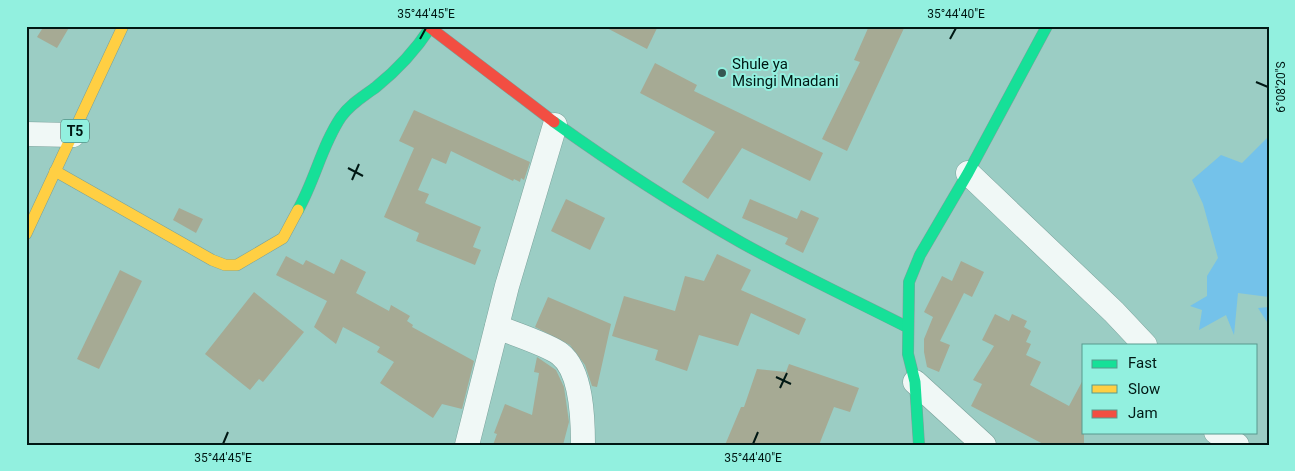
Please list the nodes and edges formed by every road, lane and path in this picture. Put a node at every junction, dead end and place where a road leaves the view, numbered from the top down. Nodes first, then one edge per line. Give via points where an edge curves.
1 (123, 26) edge
2 (1047, 26) edge
3 (429, 27) edge
4 (555, 125) junction
5 (26, 134) edge
6 (73, 135) junction
7 (55, 171) junction
8 (968, 173) junction
9 (26, 234) edge
10 (497, 327) junction
11 (907, 327) junction
12 (1144, 344) edge
13 (915, 382) junction
14 (1219, 434) edge
15 (467, 445) edge
16 (583, 445) edge
17 (919, 445) edge
18 (984, 445) edge
19 (1236, 445) edge

1 - 6 main road, T5
2 - 8 main road
3 - 4 main road
3 - 7 main road via 414,52 341,117 305,198 283,238 237,265 212,260
4 - 10 street
4 - 11 main road via 742,243
5 - 6 street
6 - 7 main road, T5
7 - 9 main road, T5
8 - 11 main road via 920,255 909,282
8 - 12 street
10 - 15 street
10 - 16 street via 558,352 567,361 581,398
11 - 13 main road via 908,354
13 - 17 main road
13 - 18 street
14 - 19 street

